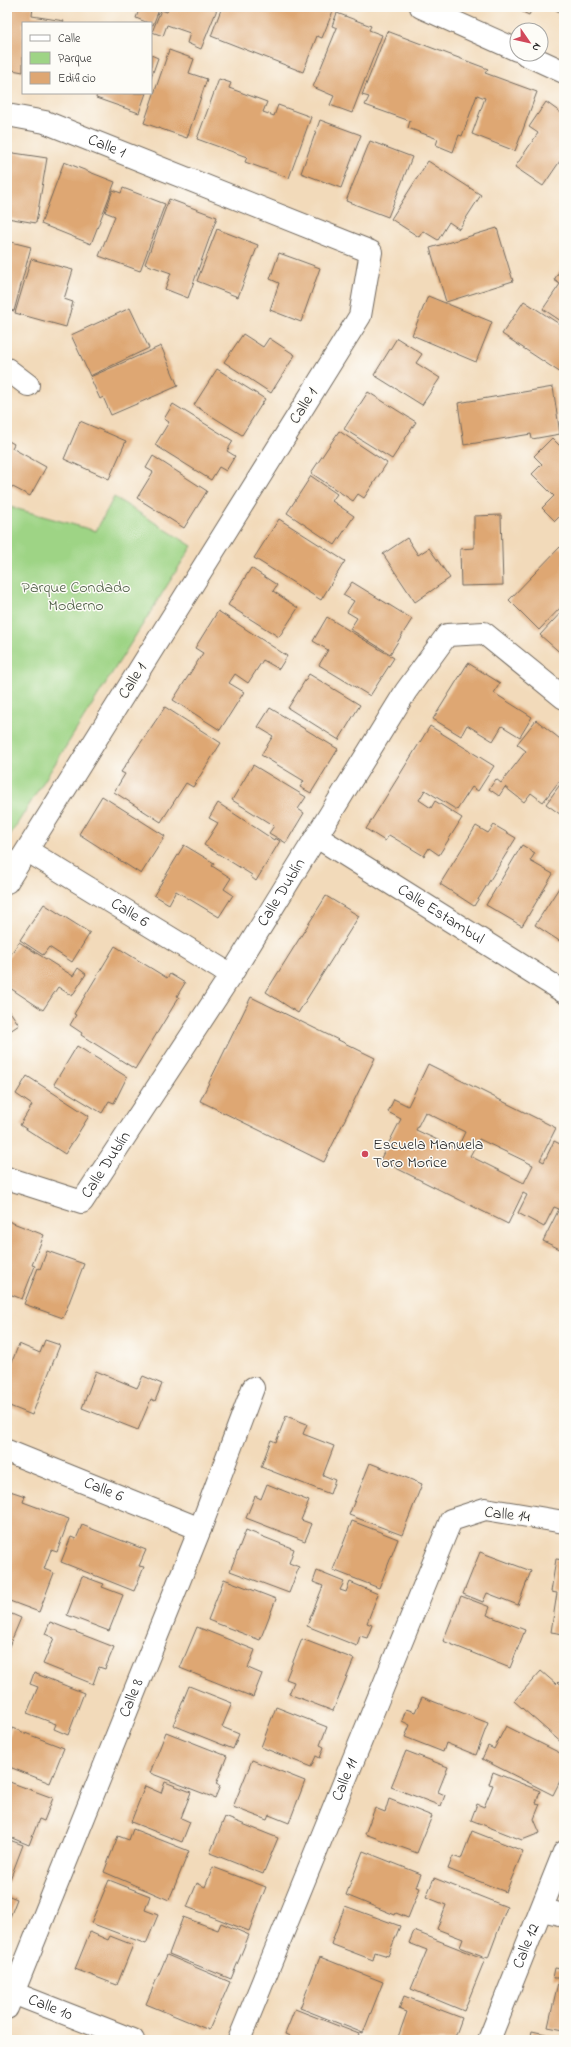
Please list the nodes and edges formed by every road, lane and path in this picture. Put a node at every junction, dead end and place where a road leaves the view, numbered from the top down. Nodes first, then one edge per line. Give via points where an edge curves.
1 (421, 7) edge
2 (442, 11) edge
3 (509, 46) edge
4 (542, 62) edge
5 (564, 72) edge
6 (7, 115) edge
7 (7, 369) edge
8 (28, 385) dead end
9 (564, 698) edge
10 (317, 837) junction
11 (28, 851) junction
12 (7, 882) edge
13 (231, 974) junction
14 (564, 992) edge
15 (7, 1178) edge
16 (253, 1388) dead end
17 (7, 1451) edge
18 (451, 1520) joint
19 (564, 1522) edge
20 (200, 1529) junction
21 (564, 1852) edge
22 (542, 1910) junction
23 (564, 1914) edge
24 (10, 2000) edge
25 (133, 2040) edge
26 (239, 2040) edge
27 (489, 2040) edge

1 - 2 street
2 - 3 street
4 - 5 street
6 - 11 street, Calle 1 via 45,122 370,252 360,316
7 - 8 street
9 - 10 street, Calle Dublín via 484,633 447,635 406,691
10 - 13 street, Calle Dublín
10 - 14 street, Calle Estambul
11 - 12 street, Calle 1
11 - 13 street, Calle 6
13 - 15 street, Calle Dublín via 82,1202
16 - 20 street, Calle 8
17 - 20 street, Calle 6
18 - 19 street, Calle 14 via 485,1509
18 - 26 street, Calle 11
20 - 24 street, Calle 8
21 - 22 street, Calle 12
22 - 23 street
22 - 27 street, Calle 12
24 - 25 street, Calle 10

